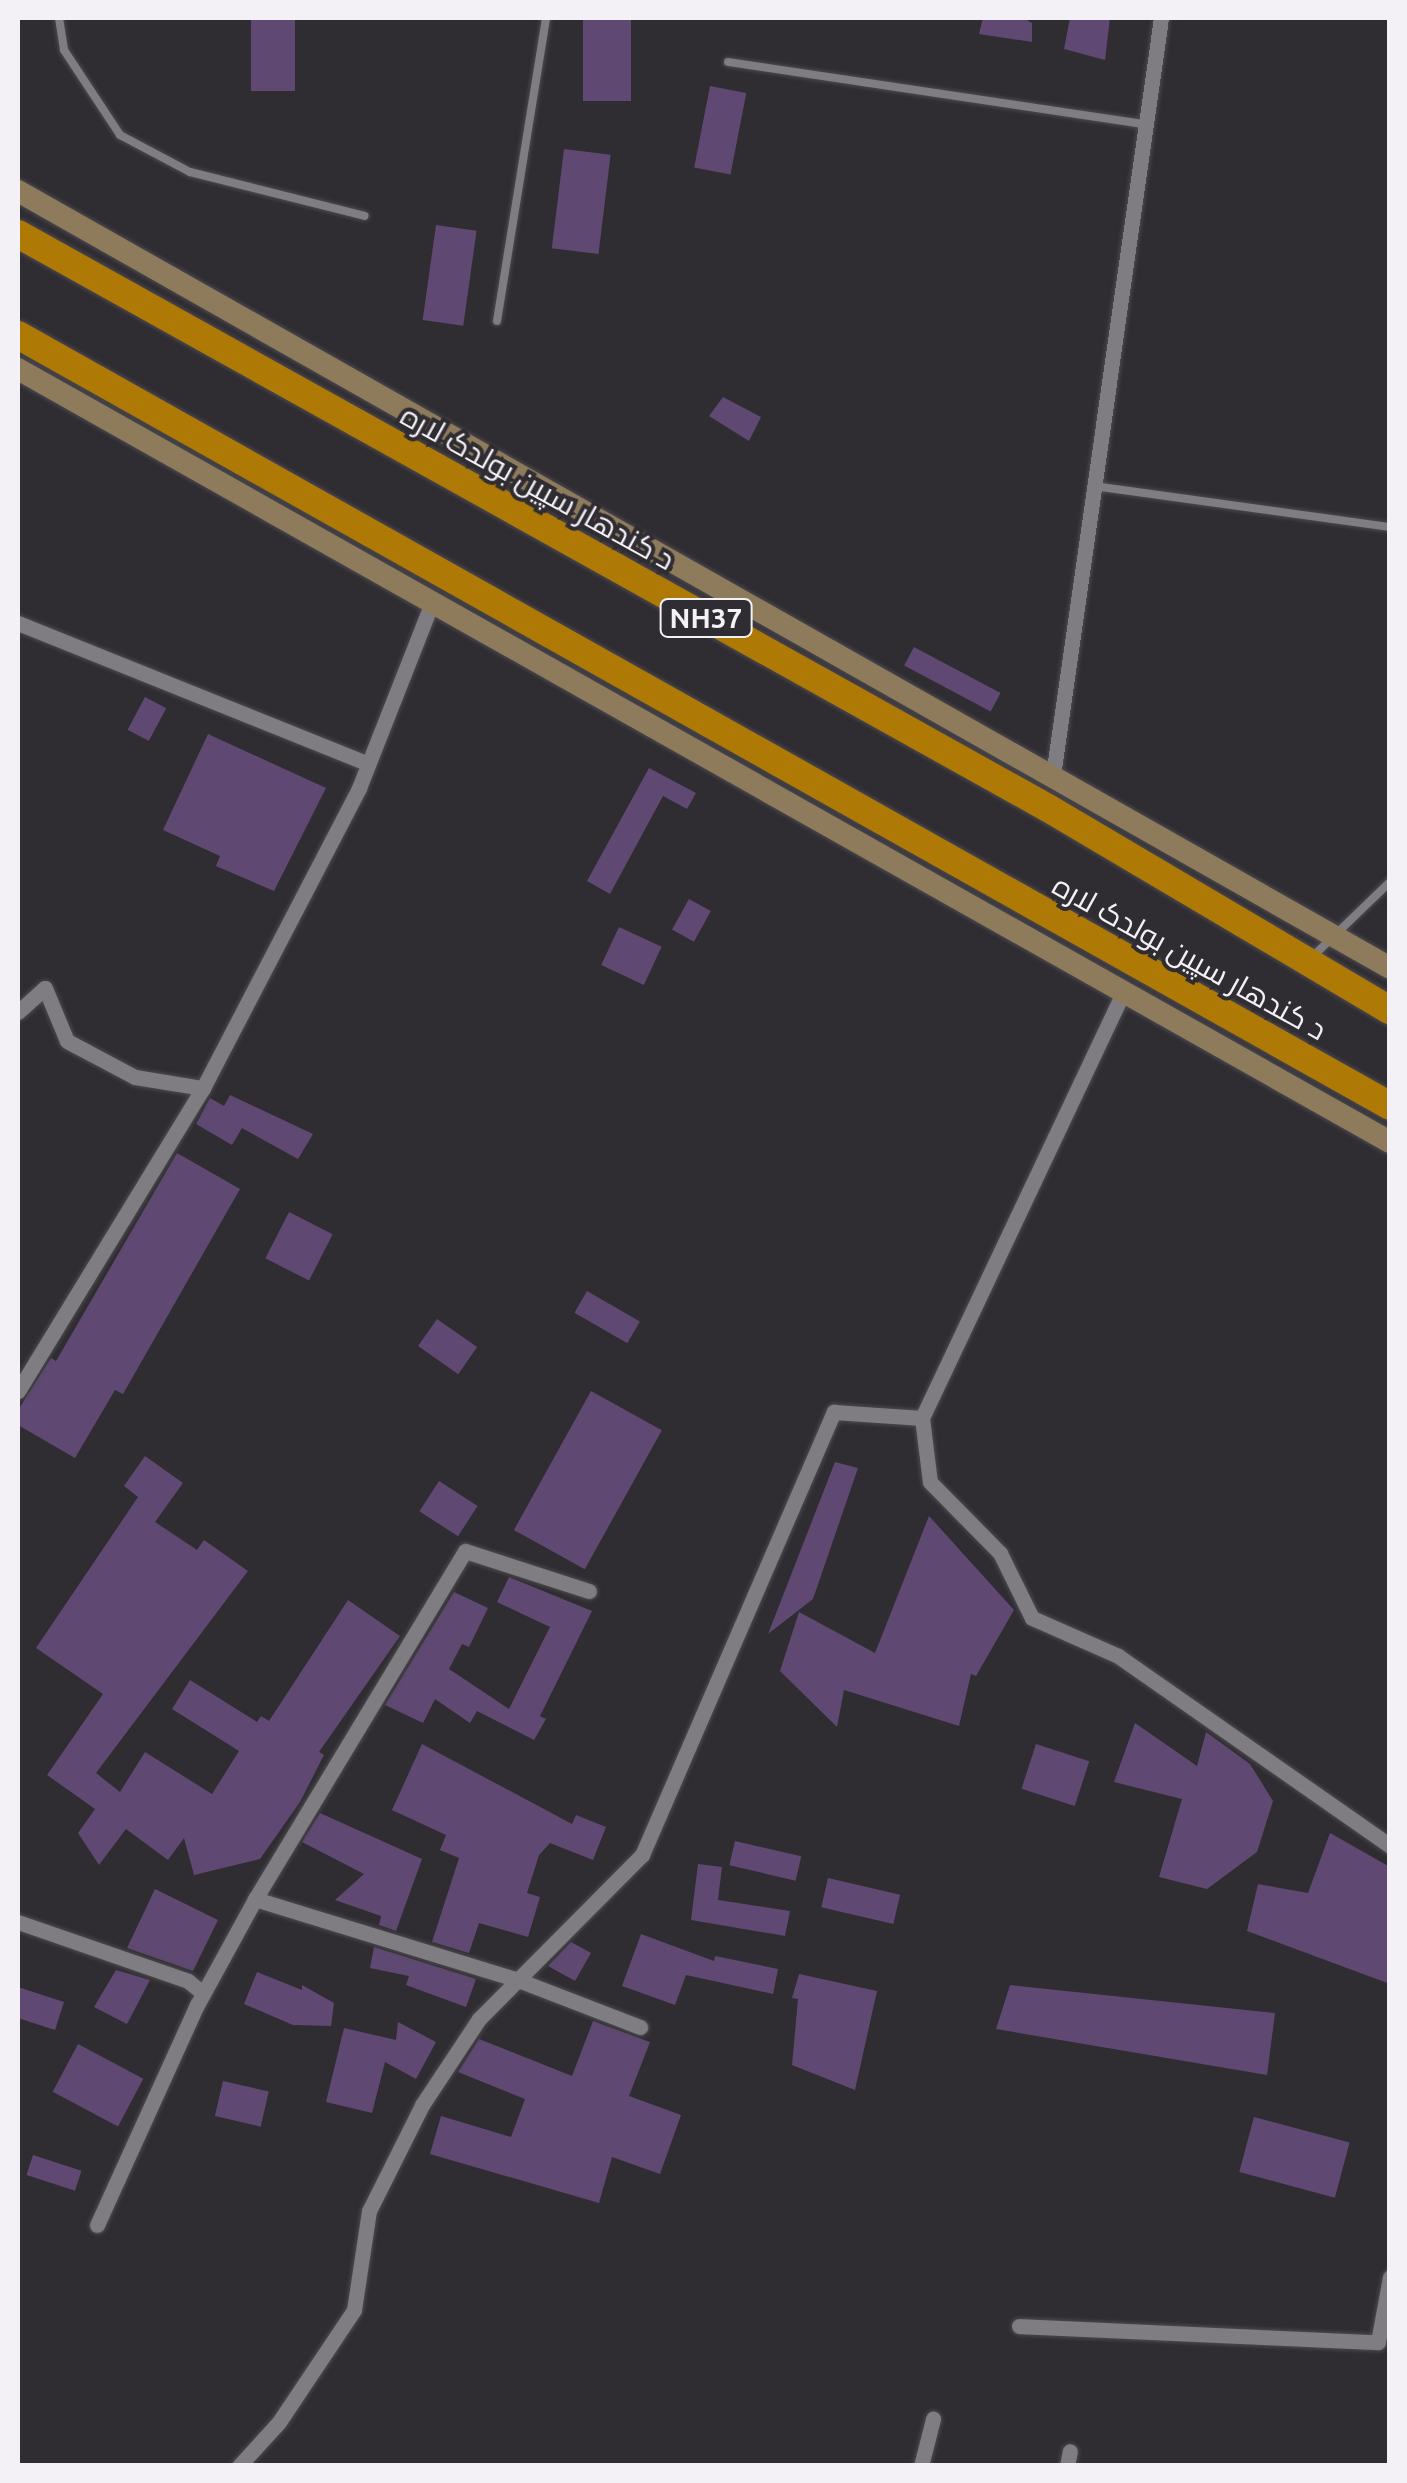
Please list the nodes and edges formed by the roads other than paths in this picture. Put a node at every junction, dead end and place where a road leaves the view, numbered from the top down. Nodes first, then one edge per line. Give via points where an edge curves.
1 (59, 18) edge
2 (546, 18) edge
3 (1161, 18) edge
4 (728, 62) dead end
5 (1145, 124) junction
6 (18, 191) edge
7 (365, 216) dead end
8 (18, 234) edge
9 (497, 321) dead end
10 (18, 335) edge
11 (18, 369) edge
12 (1094, 486) junction
13 (1390, 527) edge
14 (432, 603) junction
15 (18, 622) edge
16 (368, 764) junction
17 (1052, 776) junction
18 (1390, 882) edge
19 (1332, 935) junction
20 (1308, 962) junction
21 (1390, 968) edge
22 (1123, 992) junction
23 (1390, 1010) edge
24 (18, 1012) edge
25 (204, 1088) junction
26 (1390, 1106) edge
27 (1390, 1142) edge
28 (18, 1391) edge
29 (922, 1418) junction
30 (589, 1591) dead end
31 (1390, 1846) edge
32 (255, 1899) junction
33 (18, 1922) edge
34 (518, 1980) junction
35 (204, 1993) junction
36 (640, 2027) dead end
37 (97, 2225) dead end
38 (1390, 2277) edge
39 (1019, 2326) dead end
40 (933, 2419) dead end
41 (240, 2466) edge
42 (921, 2466) edge

1 - 7 lane via 64,50 120,136 190,172
2 - 9 lane
3 - 5 street
4 - 5 lane
5 - 12 street
6 - 17 street
8 - 20 highway, د کندهار سپین بولدک لاره / NH37 via 1031,799
10 - 26 highway, د کندهار سپین بولدک لاره
11 - 14 street
12 - 13 lane
12 - 17 street
14 - 16 street
14 - 22 street
15 - 16 street
16 - 25 street
17 - 19 street
18 - 19 lane
19 - 20 lane
19 - 21 street
20 - 23 highway, د کندهار سپین بولدک لاره / NH37
22 - 27 street
22 - 29 street
24 - 25 street via 45,988 67,1041 134,1077
25 - 28 street
29 - 31 street via 930,1482 1000,1553 1032,1618 1118,1656
29 - 34 street via 834,1412 642,1854
30 - 32 street via 465,1551
32 - 34 street
32 - 35 street
33 - 35 street via 188,1981
34 - 36 street
34 - 41 street via 480,2019 422,2105 386,2176 369,2211 354,2310 279,2422
35 - 37 street
38 - 39 street via 1378,2342
40 - 42 street

